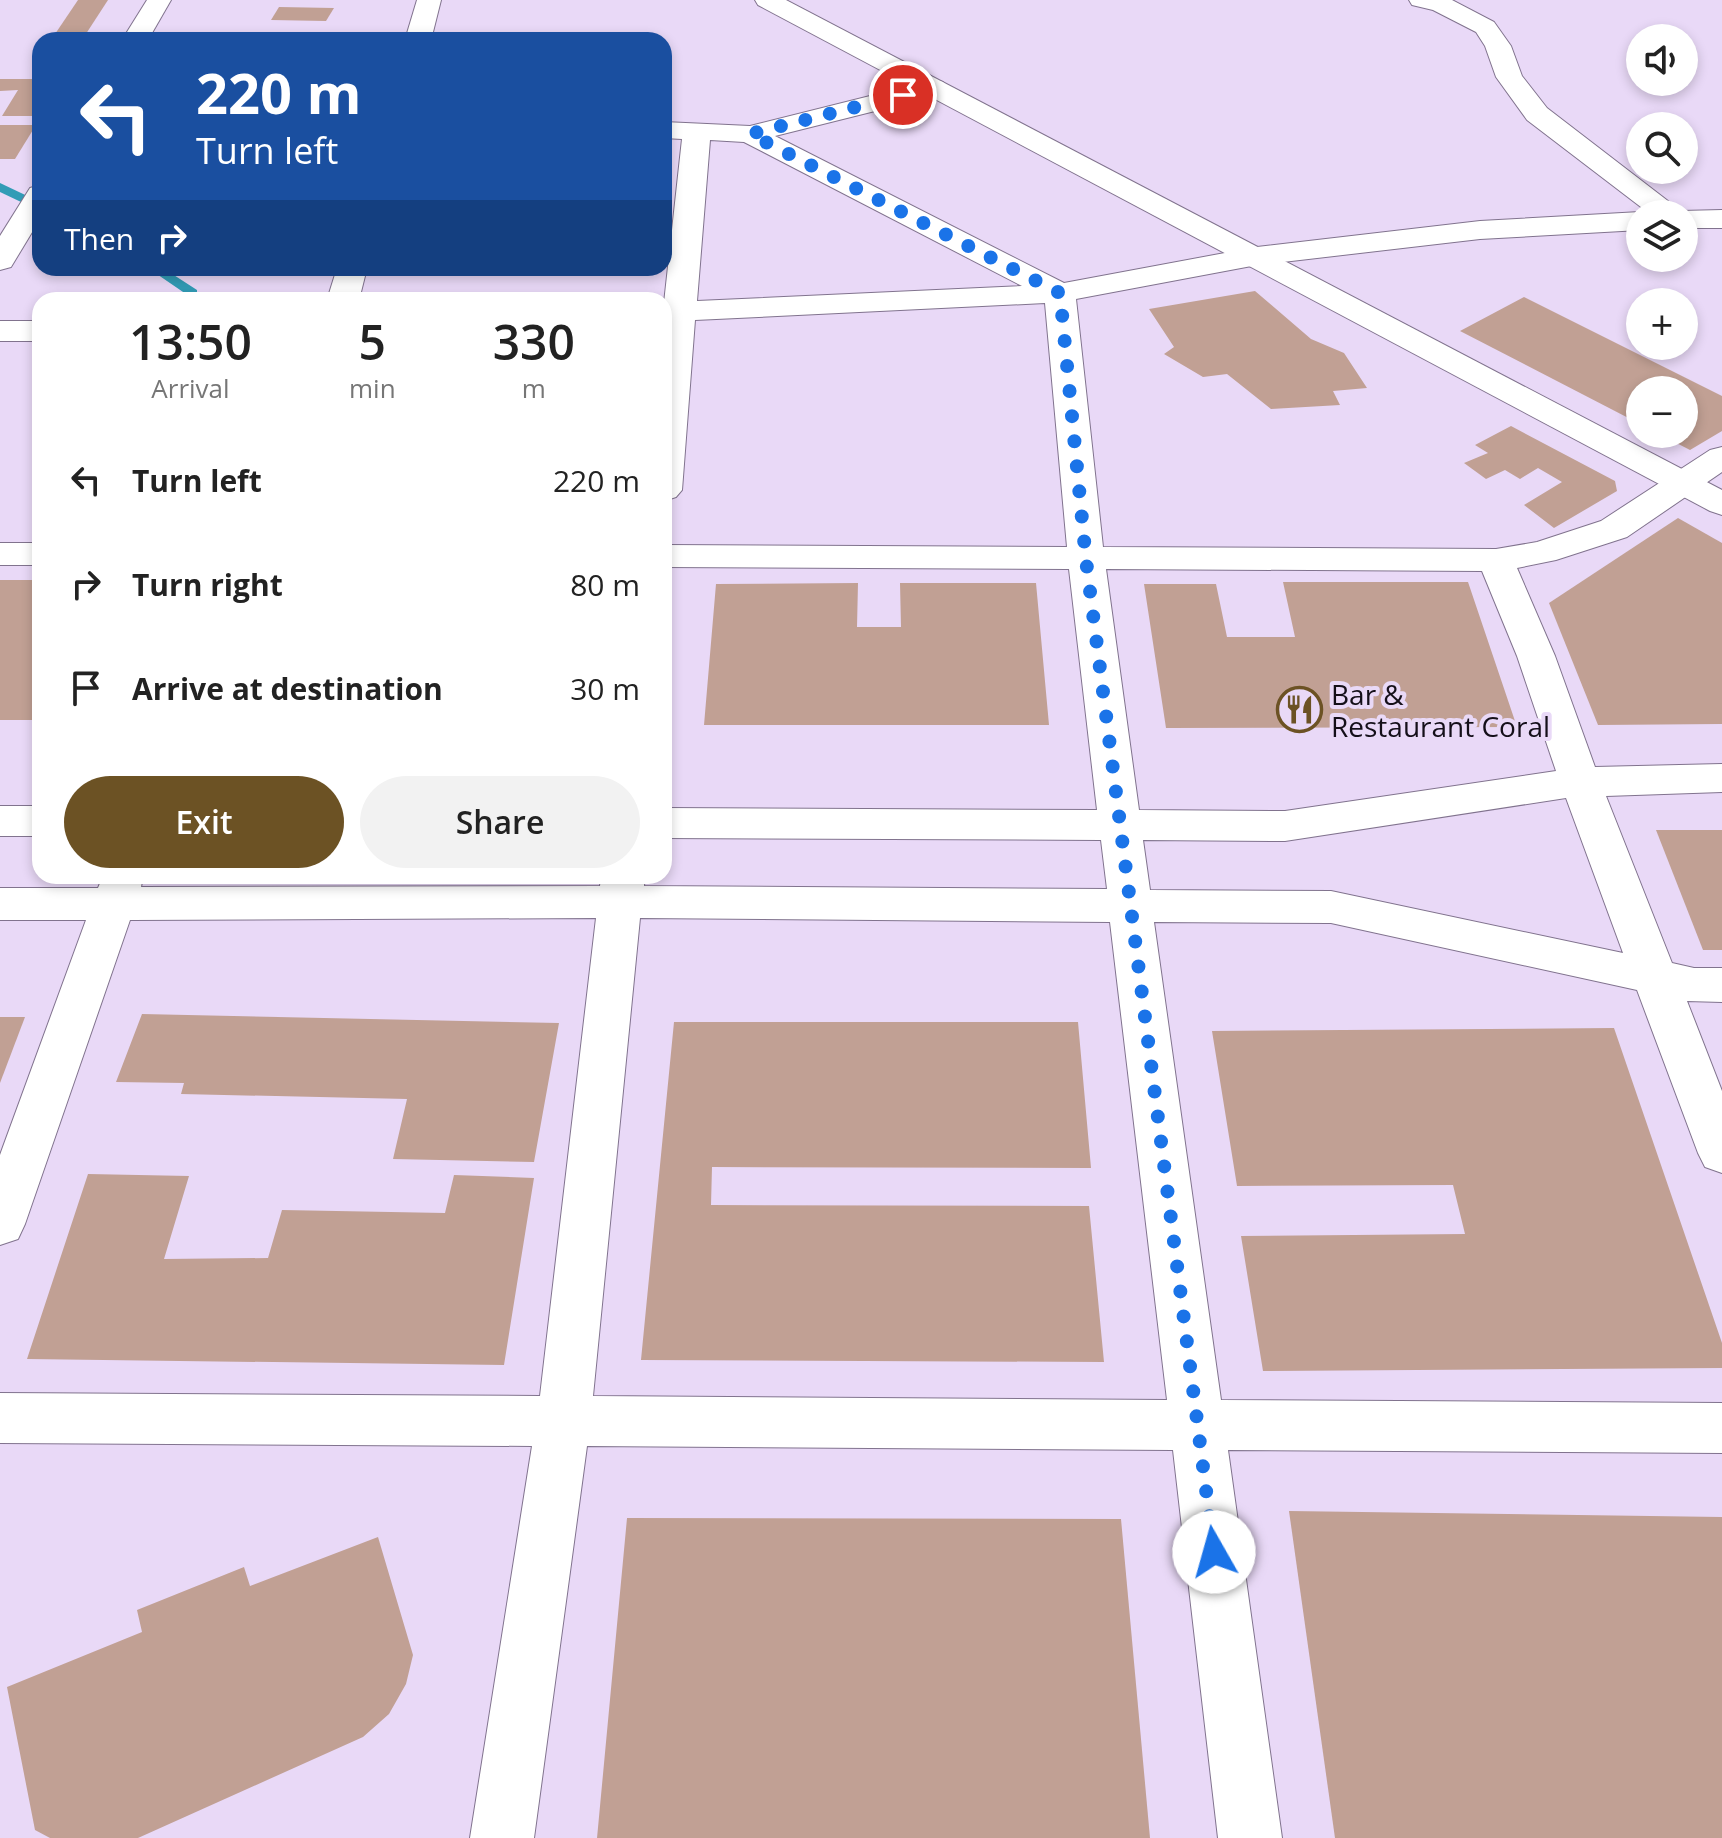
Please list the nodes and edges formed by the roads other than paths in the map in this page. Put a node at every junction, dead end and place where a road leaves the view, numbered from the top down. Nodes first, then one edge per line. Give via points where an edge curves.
1 (159, 0) edge
2 (429, 0) edge
3 (767, 0) edge
4 (1421, 0) edge
5 (1495, 0) edge
6 (1485, 27) junction
7 (140, 32) edge
8 (420, 32) edge
9 (934, 88) junction
10 (672, 130) edge
11 (697, 132) junction
12 (750, 134) junction
13 (1650, 200) edge
14 (32, 208) edge
15 (1698, 219) edge
16 (1722, 219) edge
17 (1626, 222) edge
18 (1257, 256) junction
19 (0, 261) edge
20 (1060, 293) junction
21 (673, 311) edge
22 (0, 331) edge
23 (32, 331) edge
24 (1722, 457) edge
25 (1682, 483) junction
26 (1722, 504) edge
27 (0, 554) edge
28 (32, 554) edge
29 (672, 556) edge
30 (1086, 560) junction
31 (1496, 560) junction
32 (1722, 778) edge
33 (1580, 782) junction
34 (0, 821) edge
35 (32, 821) edge
36 (672, 823) edge
37 (1120, 826) junction
38 (622, 889) edge
39 (119, 890) edge
40 (0, 904) edge
41 (1130, 906) junction
42 (1654, 976) junction
43 (1722, 985) edge
44 (1722, 1153) edge
45 (0, 1224) edge
46 (0, 1418) edge
47 (564, 1419) junction
48 (1198, 1426) junction
49 (1722, 1428) edge
50 (502, 1838) edge
51 (1250, 1838) edge

1 - 7 main road
2 - 8 main road
3 - 9 main road
4 - 6 main road via 1441,4
5 - 6 main road
6 - 13 main road via 1509,77 1537,114
9 - 12 main road
9 - 18 main road
10 - 11 main road
11 - 12 main road
11 - 21 main road
12 - 20 main road
14 - 19 main road
15 - 16 main road
17 - 18 main road via 1480,230
18 - 20 main road
18 - 25 main road
20 - 21 main road
20 - 30 main road
22 - 23 main road
24 - 25 main road
25 - 26 main road
25 - 31 main road via 1614,529 1543,552
27 - 28 main road
29 - 30 main road
30 - 31 main road
30 - 37 main road
31 - 33 main road
32 - 33 main road
33 - 37 main road via 1285,826
33 - 42 main road
34 - 35 main road
36 - 37 main road
37 - 41 main road
38 - 39 main road
38 - 41 main road
38 - 47 main road
39 - 40 main road
39 - 45 main road
41 - 42 main road via 1331,907
41 - 48 main road
42 - 43 main road
42 - 44 main road
46 - 47 main road
47 - 48 main road
47 - 50 main road
48 - 49 main road
48 - 51 main road

